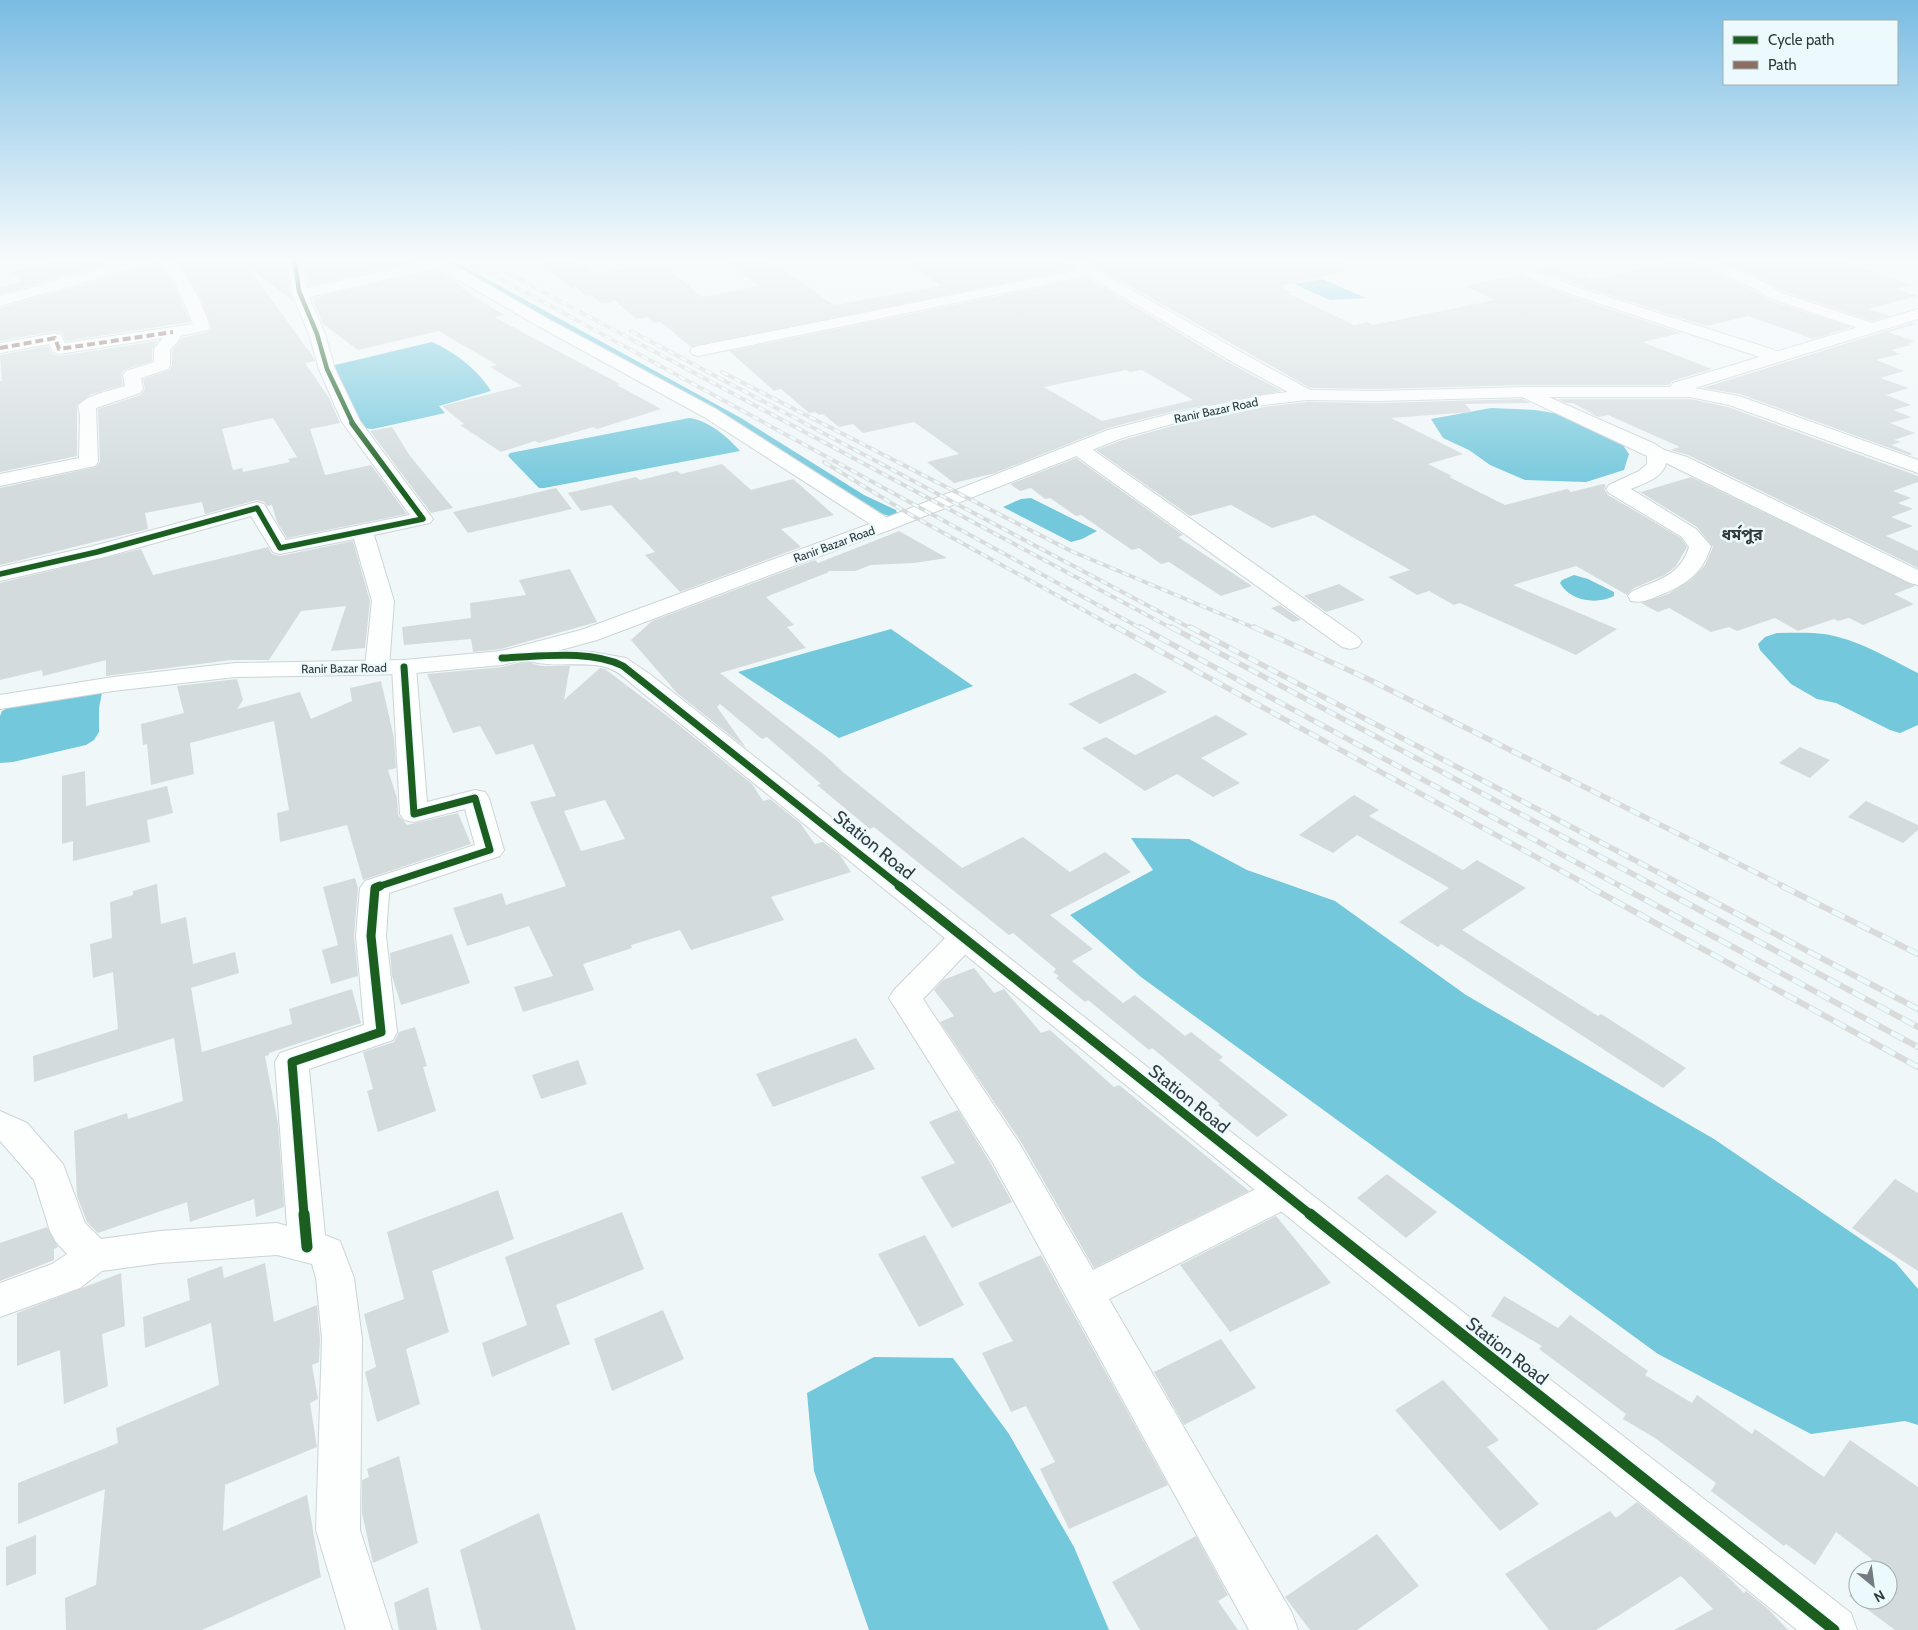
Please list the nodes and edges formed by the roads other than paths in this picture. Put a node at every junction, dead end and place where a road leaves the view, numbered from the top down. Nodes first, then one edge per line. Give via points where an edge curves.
1 (55, 338) edge
2 (55, 338) edge
3 (135, 338) edge
4 (171, 338) edge
5 (318, 338) edge
6 (572, 338) edge
7 (762, 338) edge
8 (1203, 338) edge
9 (1722, 338) edge
10 (1839, 338) edge
11 (0, 348) edge
12 (698, 351) dead end
13 (1778, 356) junction
14 (1666, 391) junction
15 (1526, 392) junction
16 (1307, 395) junction
17 (1079, 448) junction
18 (1657, 454) junction
19 (1918, 467) edge
20 (0, 480) edge
21 (885, 525) junction
22 (362, 531) junction
23 (0, 574) edge
24 (1918, 578) edge
25 (1639, 596) dead end
26 (643, 615) junction
27 (1350, 642) dead end
28 (502, 658) junction
29 (618, 663) junction
30 (390, 667) junction
31 (0, 702) edge
32 (964, 937) junction
33 (0, 1126) edge
34 (1283, 1193) junction
35 (307, 1247) junction
36 (93, 1256) junction
37 (1085, 1293) junction
38 (0, 1300) edge
39 (369, 1630) edge
40 (1275, 1630) edge
41 (1834, 1630) edge

1 - 3 street via 59,350
2 - 11 street
4 - 20 street via 162,349 162,365 132,375 134,389 88,406 88,462
5 - 22 street via 327,369 351,422 423,519
6 - 21 street via 710,413
7 - 12 street
8 - 16 street
9 - 13 street
10 - 13 street
13 - 14 street
14 - 15 street, Ranir Bazar Road
14 - 19 street via 1733,400
15 - 16 street, Ranir Bazar Road
15 - 18 street
16 - 17 street, Ranir Bazar Road via 1170,419
17 - 21 street, Ranir Bazar Road
17 - 27 street
18 - 24 street via 1689,466
18 - 25 street via 1656,466 1646,475 1616,489 1689,533 1700,546 1688,574
21 - 26 street, Ranir Bazar Road
22 - 23 street via 280,548 257,508 97,552
22 - 30 street via 383,601
26 - 28 street, Ranir Bazar Road via 589,635
26 - 29 street via 622,634 616,647
28 - 29 street, Station Road via 558,657
28 - 30 street, Ranir Bazar Road
29 - 32 street, Station Road
30 - 31 street, Ranir Bazar Road via 234,670
30 - 35 street via 414,814 474,798 490,850 375,888 371,936 381,1032 292,1062
32 - 34 street, Station Road
32 - 37 street via 905,998 1006,1153
33 - 36 street via 15,1133 50,1174 69,1231
34 - 37 street
34 - 41 street, Station Road
35 - 36 street via 277,1239 160,1246
35 - 39 street via 327,1252 335,1278 342,1339 338,1530
36 - 38 street via 66,1276
37 - 40 street

